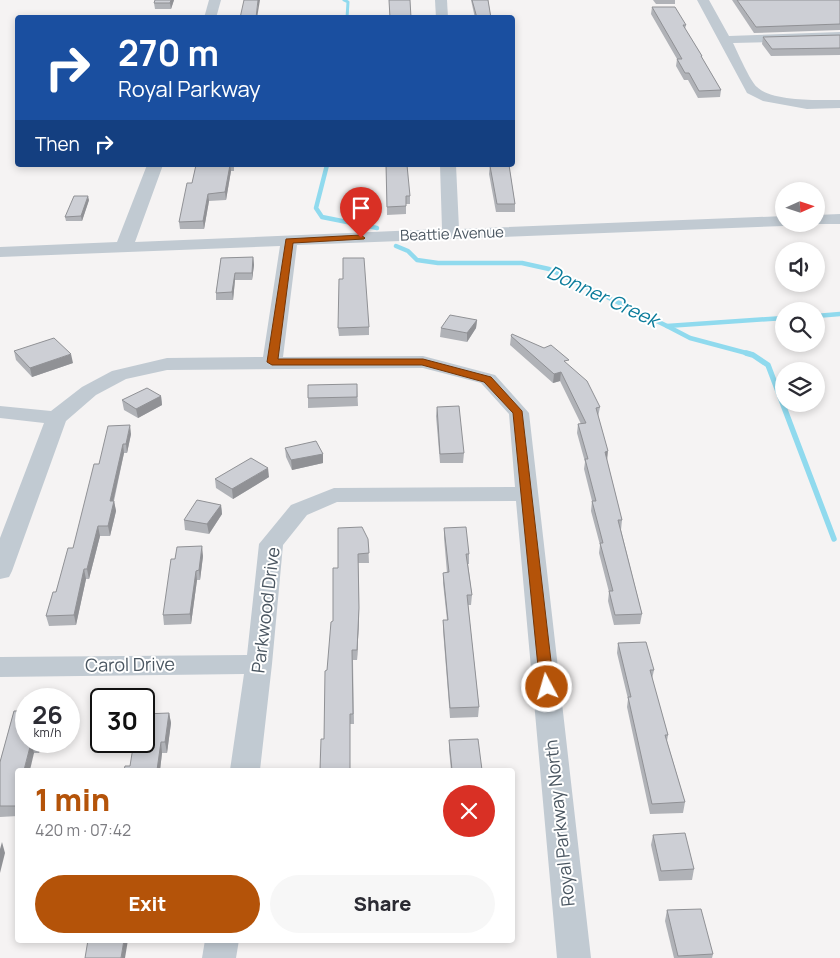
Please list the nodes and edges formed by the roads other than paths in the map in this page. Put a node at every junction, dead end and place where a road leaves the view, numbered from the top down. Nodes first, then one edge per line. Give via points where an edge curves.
1 (215, 0) edge
2 (441, 0) edge
3 (703, 0) edge
4 (211, 15) edge
5 (442, 15) edge
6 (840, 36) edge
7 (726, 40) junction
8 (840, 104) edge
9 (154, 167) edge
10 (448, 167) edge
11 (840, 219) edge
12 (825, 220) edge
13 (775, 221) edge
14 (451, 234) junction
15 (289, 241) junction
16 (124, 246) junction
17 (0, 252) edge
18 (272, 362) junction
19 (0, 412) edge
20 (56, 418) junction
21 (528, 494) junction
22 (0, 571) edge
23 (259, 664) junction
24 (0, 667) edge
25 (245, 768) edge
26 (222, 943) edge
27 (219, 958) edge
28 (574, 958) edge

1 - 4 street
2 - 5 street
3 - 7 street
6 - 7 street
7 - 8 street via 752,90 768,98 807,104
9 - 16 street
10 - 14 street
11 - 12 street
13 - 14 street, Beattie Avenue
14 - 15 street, Beattie Avenue
15 - 16 street, Beattie Avenue
15 - 18 street
16 - 17 street, Beattie Avenue
18 - 20 street, Royal Parkway North via 167,364 119,375 89,391
18 - 21 street, Royal Parkway North via 423,362 488,380 519,413
19 - 20 street
20 - 22 street
21 - 23 street, Parkwood Drive via 334,495 299,510 271,544
21 - 28 street, Royal Parkway North
23 - 24 street, Carol Drive
23 - 25 street, Parkwood Drive
26 - 27 street

